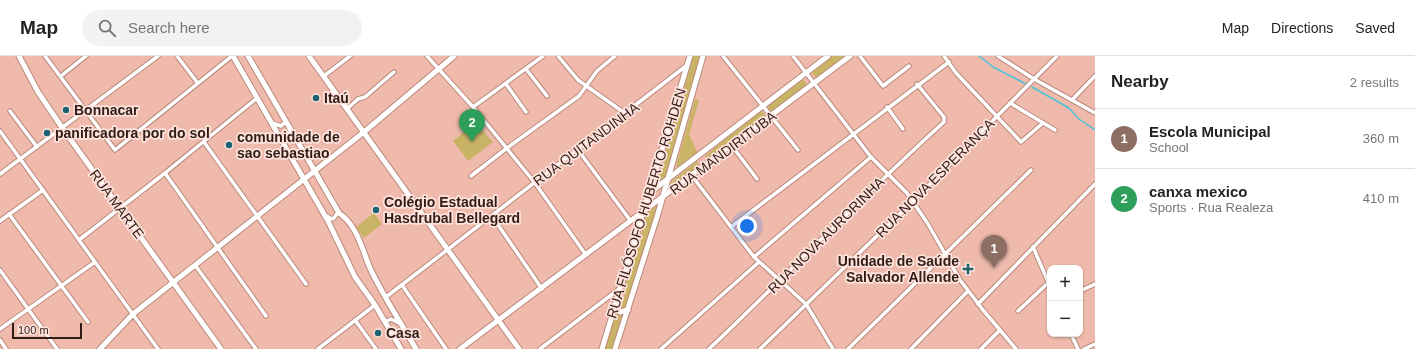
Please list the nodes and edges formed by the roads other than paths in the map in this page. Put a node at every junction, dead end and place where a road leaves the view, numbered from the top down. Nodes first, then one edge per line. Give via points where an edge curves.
1 (19, 56) edge
2 (44, 56) edge
3 (86, 56) edge
4 (158, 56) edge
5 (177, 56) edge
6 (233, 56) edge
7 (248, 56) edge
8 (309, 56) edge
9 (350, 56) edge
10 (427, 56) edge
11 (454, 56) edge
12 (543, 56) edge
13 (558, 56) edge
14 (616, 56) edge
15 (690, 56) edge
16 (703, 56) edge
17 (723, 56) edge
18 (793, 56) edge
19 (828, 56) edge
20 (850, 56) edge
21 (860, 56) edge
22 (944, 56) edge
23 (998, 56) edge
24 (1057, 56) edge
25 (949, 62) junction
26 (688, 65) junction
27 (909, 66) dead end
28 (438, 68) junction
29 (526, 69) junction
30 (394, 72) dead end
31 (806, 73) junction
32 (61, 76) junction
33 (324, 76) junction
34 (1095, 76) edge
35 (672, 78) junction
36 (684, 79) junction
37 (1034, 79) junction
38 (197, 82) junction
39 (506, 84) junction
40 (814, 84) junction
41 (917, 84) junction
42 (587, 85) junction
43 (547, 96) dead end
44 (258, 98) junction
45 (1072, 100) junction
46 (1010, 103) junction
47 (762, 106) junction
48 (473, 107) junction
49 (887, 108) junction
50 (348, 109) junction
51 (10, 110) dead end
52 (86, 111) junction
53 (526, 112) dead end
54 (1095, 112) edge
55 (626, 114) junction
56 (998, 116) junction
57 (771, 117) junction
58 (286, 121) junction
59 (271, 123) junction
60 (1043, 123) junction
61 (63, 129) junction
62 (903, 129) dead end
63 (1055, 130) dead end
64 (0, 131) edge
65 (364, 132) junction
66 (853, 133) junction
67 (295, 138) junction
68 (282, 140) junction
69 (204, 142) junction
70 (732, 146) junction
71 (37, 147) junction
72 (506, 148) junction
73 (578, 150) junction
74 (798, 150) dead end
75 (696, 158) junction
76 (871, 158) junction
77 (20, 159) junction
78 (673, 164) junction
79 (703, 168) junction
80 (682, 169) junction
81 (314, 170) junction
82 (1031, 170) dead end
83 (165, 173) junction
84 (887, 173) junction
85 (0, 174) edge
86 (471, 176) dead end
87 (692, 176) junction
88 (303, 179) junction
89 (757, 179) dead end
90 (668, 180) junction
91 (535, 183) junction
92 (1095, 184) edge
93 (43, 190) junction
94 (648, 194) junction
95 (663, 198) junction
96 (317, 202) junction
97 (912, 202) junction
98 (120, 209) junction
99 (644, 209) junction
100 (338, 212) junction
101 (9, 214) junction
102 (257, 215) junction
103 (492, 216) junction
104 (631, 219) junction
105 (0, 221) edge
106 (641, 222) junction
107 (731, 227) junction
108 (79, 240) junction
109 (218, 246) junction
110 (1033, 247) junction
111 (448, 250) junction
112 (945, 253) junction
113 (586, 255) junction
114 (754, 257) junction
115 (95, 262) junction
116 (759, 262) junction
117 (195, 265) junction
118 (0, 270) edge
119 (1047, 280) edge
120 (781, 281) junction
121 (173, 282) junction
122 (306, 284) dead end
123 (1095, 284) edge
124 (62, 285) junction
125 (402, 285) junction
126 (1047, 287) edge
127 (542, 289) junction
128 (619, 289) junction
129 (1083, 290) edge
130 (968, 291) junction
131 (386, 297) junction
132 (608, 298) junction
133 (806, 304) junction
134 (978, 304) junction
135 (375, 305) junction
136 (615, 305) junction
137 (28, 309) junction
138 (628, 310) junction
139 (1018, 311) dead end
140 (133, 314) junction
141 (266, 316) dead end
142 (355, 320) junction
143 (499, 321) junction
144 (88, 322) dead end
145 (385, 322) junction
146 (0, 329) edge
147 (1000, 330) junction
148 (409, 337) junction
149 (1072, 337) edge
150 (0, 340) edge
151 (1095, 344) edge
152 (6, 349) edge
153 (57, 349) edge
154 (100, 349) edge
155 (158, 349) edge
156 (221, 349) edge
157 (256, 349) edge
158 (318, 349) edge
159 (376, 349) edge
160 (401, 349) edge
161 (416, 349) edge
162 (446, 349) edge
163 (460, 349) edge
164 (519, 349) edge
165 (540, 349) edge
166 (602, 349) edge
167 (616, 349) edge
168 (661, 349) edge
169 (709, 349) edge
170 (760, 349) edge
171 (833, 349) edge
172 (848, 349) edge
173 (911, 349) edge
174 (982, 349) edge
175 (1016, 349) edge
176 (1078, 349) edge
177 (1084, 349) edge

1 - 61 street, RUA MARTE via 38,92
2 - 32 street
3 - 32 street
4 - 52 street
5 - 38 street
6 - 38 street
6 - 44 street
7 - 58 street
8 - 33 street
9 - 33 street
10 - 28 street
11 - 28 street
12 - 29 street
13 - 42 street via 578,80
14 - 42 street via 597,70
15 - 26 street, RUA FILÓSOFO HUBERTO ROHDEN
16 - 78 street, RUA FILÓSOFO HUBERTO ROHDEN
17 - 47 street
18 - 31 street
19 - 31 street, RUA MANDIRITUBA
20 - 40 street, RUA MANDIRITUBA
21 - 27 street via 883,86
22 - 25 street
23 - 37 street
24 - 37 street, RUA NOVA ESPERANÇA
25 - 41 street
25 - 56 street via 956,73
26 - 35 street, RUA QUITANDINHA
26 - 36 street, RUA FILÓSOFO HUBERTO ROHDEN
28 - 48 street
28 - 65 street
29 - 39 street
29 - 43 street
30 - 50 street
31 - 40 street
31 - 47 street, RUA MANDIRITUBA
32 - 52 street
33 - 50 street
34 - 45 street
35 - 36 street via 679,75
35 - 55 street, RUA QUITANDINHA
36 - 94 street, RUA FILÓSOFO HUBERTO ROHDEN
37 - 45 street
37 - 46 street, RUA NOVA ESPERANÇA
38 - 52 street via 115,150
39 - 48 street
39 - 53 street
40 - 57 street, RUA MANDIRITUBA
40 - 66 street
41 - 49 street
41 - 84 street, RUA NOVA AURORINHA via 944,117 944,122
42 - 55 street
42 - 72 street via 579,96
44 - 59 street
44 - 69 street
45 - 54 street
46 - 56 street, RUA NOVA ESPERANÇA
46 - 60 street
47 - 57 street
47 - 75 street, RUA MANDIRITUBA
48 - 72 street
49 - 62 street
49 - 66 street
50 - 65 street
51 - 71 street
52 - 61 street
55 - 73 street, RUA QUITANDINHA
56 - 60 street via 1021,142
56 - 97 street, RUA NOVA ESPERANÇA
57 - 70 street, RUA MANDIRITUBA
57 - 74 street
58 - 59 street via 281,126
58 - 67 street
59 - 68 street
60 - 63 street
61 - 71 street
61 - 98 street, RUA MARTE
64 - 77 street
65 - 81 street
65 - 111 street
66 - 76 street
66 - 107 street
67 - 68 street via 289,133 285,134
67 - 81 street
68 - 88 street
69 - 83 street
69 - 102 street
70 - 79 street, RUA MANDIRITUBA
70 - 89 street
71 - 77 street
72 - 86 street
72 - 91 street
73 - 91 street, RUA QUITANDINHA
73 - 104 street
75 - 79 street via 703,160
75 - 80 street, RUA MANDIRITUBA
76 - 84 street
76 - 114 street
77 - 85 street
77 - 93 street
78 - 80 street via 676,169
78 - 90 street, RUA FILÓSOFO HUBERTO ROHDEN
79 - 87 street, RUA MANDIRITUBA
80 - 90 street, RUA MANDIRITUBA
81 - 88 street
81 - 100 street
82 - 112 street
83 - 98 street
83 - 109 street
84 - 97 street via 907,193
84 - 120 street, RUA NOVA AURORINHA
87 - 95 street, RUA MANDIRITUBA
87 - 107 street
88 - 96 street
88 - 102 street
90 - 94 street, RUA MANDIRITUBA
90 - 95 street, RUA FILÓSOFO HUBERTO ROHDEN
91 - 103 street, RUA QUITANDINHA
91 - 113 street
92 - 110 street
93 - 101 street
93 - 108 street
94 - 99 street, RUA FILÓSOFO HUBERTO ROHDEN
95 - 99 street, RUA MANDIRITUBA
95 - 138 street, RUA FILÓSOFO HUBERTO ROHDEN
96 - 100 street via 328,217 334,218
96 - 135 street via 347,263
97 - 112 street
97 - 133 street, RUA NOVA ESPERANÇA
98 - 108 street
98 - 121 street, RUA MARTE
99 - 104 street, RUA MANDIRITUBA
99 - 106 street, RUA FILÓSOFO HUBERTO ROHDEN
100 - 131 street via 352,226
101 - 105 street
101 - 124 street
102 - 109 street
102 - 122 street
103 - 111 street, RUA QUITANDINHA
103 - 127 street
104 - 106 street via 638,218
104 - 113 street, RUA MANDIRITUBA
106 - 128 street, RUA FILÓSOFO HUBERTO ROHDEN
107 - 114 street
108 - 115 street
109 - 117 street
109 - 141 street
110 - 119 street
110 - 134 street
111 - 125 street, RUA QUITANDINHA
111 - 143 street
112 - 130 street
112 - 172 street
113 - 127 street, RUA MANDIRITUBA
114 - 116 street
115 - 124 street
115 - 140 street
116 - 120 street
116 - 168 street
117 - 121 street
117 - 157 street
118 - 137 street
120 - 133 street
120 - 169 street, RUA NOVA AURORINHA
121 - 140 street
121 - 156 street, RUA MARTE
123 - 129 street
124 - 137 street
124 - 144 street
125 - 131 street, RUA QUITANDINHA
125 - 162 street
126 - 139 street
127 - 143 street, RUA MANDIRITUBA
128 - 132 street
128 - 136 street, RUA FILÓSOFO HUBERTO ROHDEN
130 - 134 street
130 - 173 street
131 - 148 street
132 - 136 street via 612,299
132 - 165 street
133 - 170 street, RUA NOVA ESPERANÇA
133 - 171 street
134 - 147 street
135 - 142 street
135 - 145 street
136 - 138 street via 620,312
136 - 166 street, RUA FILÓSOFO HUBERTO ROHDEN
137 - 146 street
137 - 153 street
138 - 167 street, RUA FILÓSOFO HUBERTO ROHDEN
140 - 154 street
140 - 155 street
142 - 158 street
142 - 159 street
143 - 163 street, RUA MANDIRITUBA
143 - 164 street
145 - 148 street via 394,319
145 - 160 street
147 - 174 street
147 - 175 street
148 - 161 street
149 - 176 street
150 - 152 street
151 - 177 street

